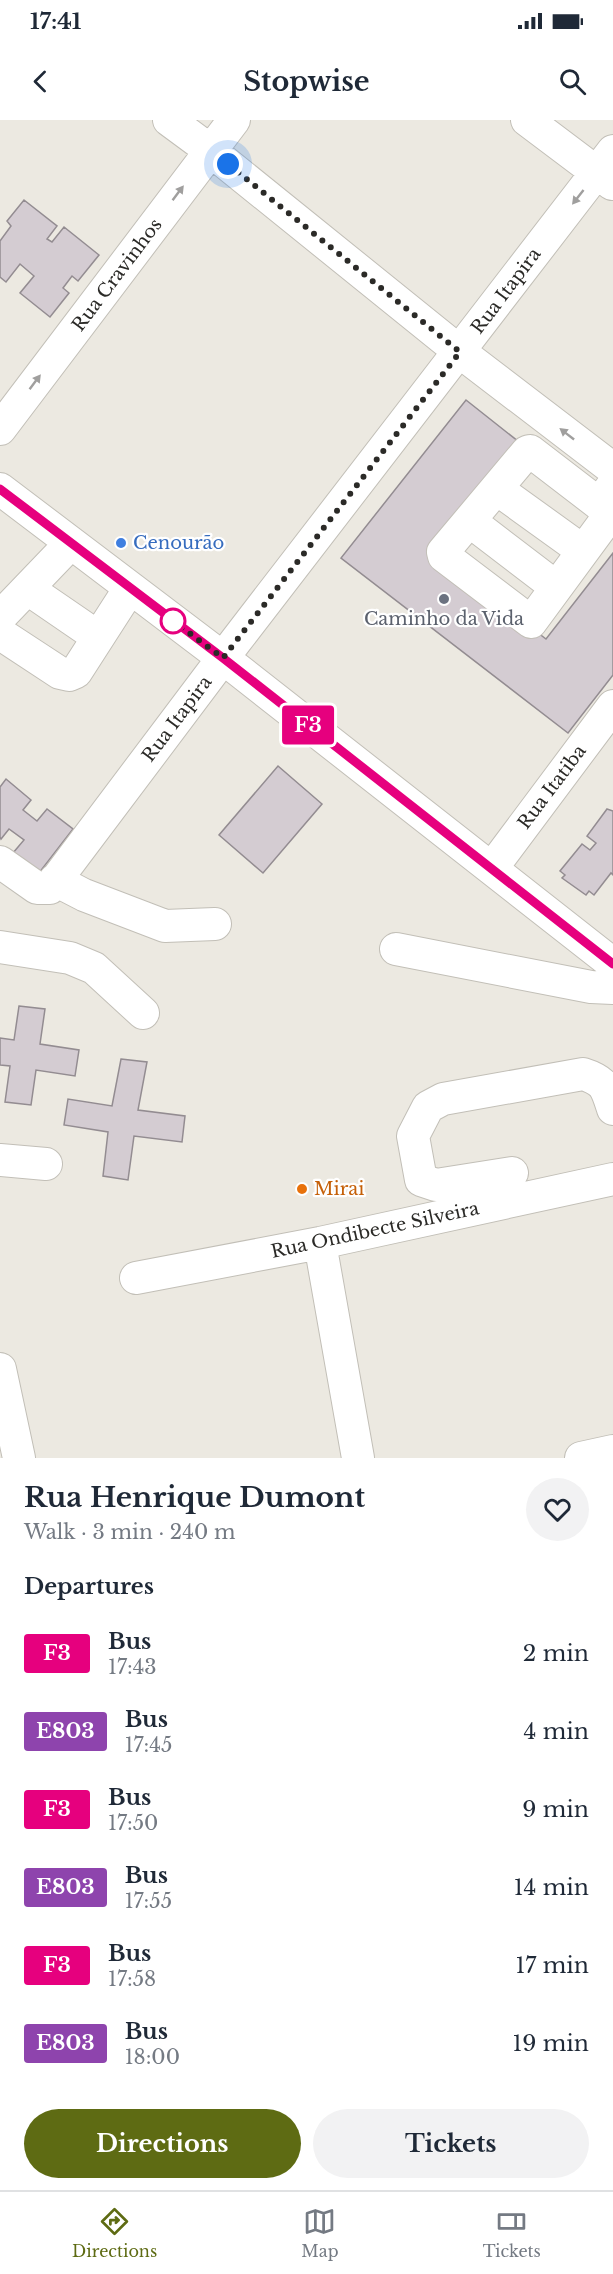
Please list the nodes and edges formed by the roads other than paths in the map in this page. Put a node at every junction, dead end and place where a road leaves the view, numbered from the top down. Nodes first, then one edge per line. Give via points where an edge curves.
1 (169, 120) edge
2 (234, 120) edge
3 (527, 120) edge
4 (211, 151) junction
5 (608, 169) edge
6 (460, 352) junction
7 (0, 429) edge
8 (613, 469) edge
9 (0, 489) edge
10 (497, 489) junction
11 (606, 495) edge
12 (471, 522) junction
13 (71, 543) junction
14 (583, 551) junction
15 (556, 587) junction
16 (130, 588) junction
17 (28, 589) junction
18 (0, 617) edge
19 (0, 631) edge
20 (98, 637) junction
21 (223, 658) junction
22 (613, 706) edge
23 (0, 862) edge
24 (492, 868) junction
25 (52, 884) junction
26 (215, 924) dead end
27 (0, 947) edge
28 (396, 949) dead end
29 (613, 964) edge
30 (613, 988) edge
31 (142, 1013) dead end
32 (613, 1109) edge
33 (0, 1160) edge
34 (46, 1164) dead end
35 (513, 1173) dead end
36 (613, 1179) edge
37 (320, 1243) junction
38 (136, 1278) dead end
39 (0, 1369) edge
40 (613, 1451) edge
41 (19, 1458) edge
42 (358, 1458) edge
43 (581, 1458) edge

1 - 4 street
2 - 4 street, Rua Cravinhos
3 - 5 street
4 - 6 street
7 -> 4 street, Rua Cravinhos
5 -> 6 street, Rua Itapira
8 -> 6 street
6 - 21 street, Rua Itapira
9 - 13 street
10 - 11 street via 530,451
10 - 12 street
10 - 14 street
11 - 14 street via 610,515
12 - 15 street
12 - 15 street via 443,552 444,556 530,621
13 - 16 street
13 - 17 street
14 - 15 street
16 - 20 street
16 - 21 street
17 - 18 street
17 - 20 street
19 - 20 street via 60,673 69,675 76,672
21 - 24 street
21 - 25 street, Rua Itapira
22 - 24 street, Rua Itatiba
23 - 25 street via 37,888
24 - 29 street
25 - 26 street via 165,926
27 - 31 street via 70,958 94,969
28 - 30 street
32 - 35 street via 606,1087 597,1078 583,1074 443,1099 428,1107 412,1136 421,1179 436,1185
33 - 34 street
36 - 37 street, Rua Ondibecte Silveira
37 - 38 street, Rua Ondibecte Silveira
37 - 42 street
39 - 41 street
40 - 43 street

